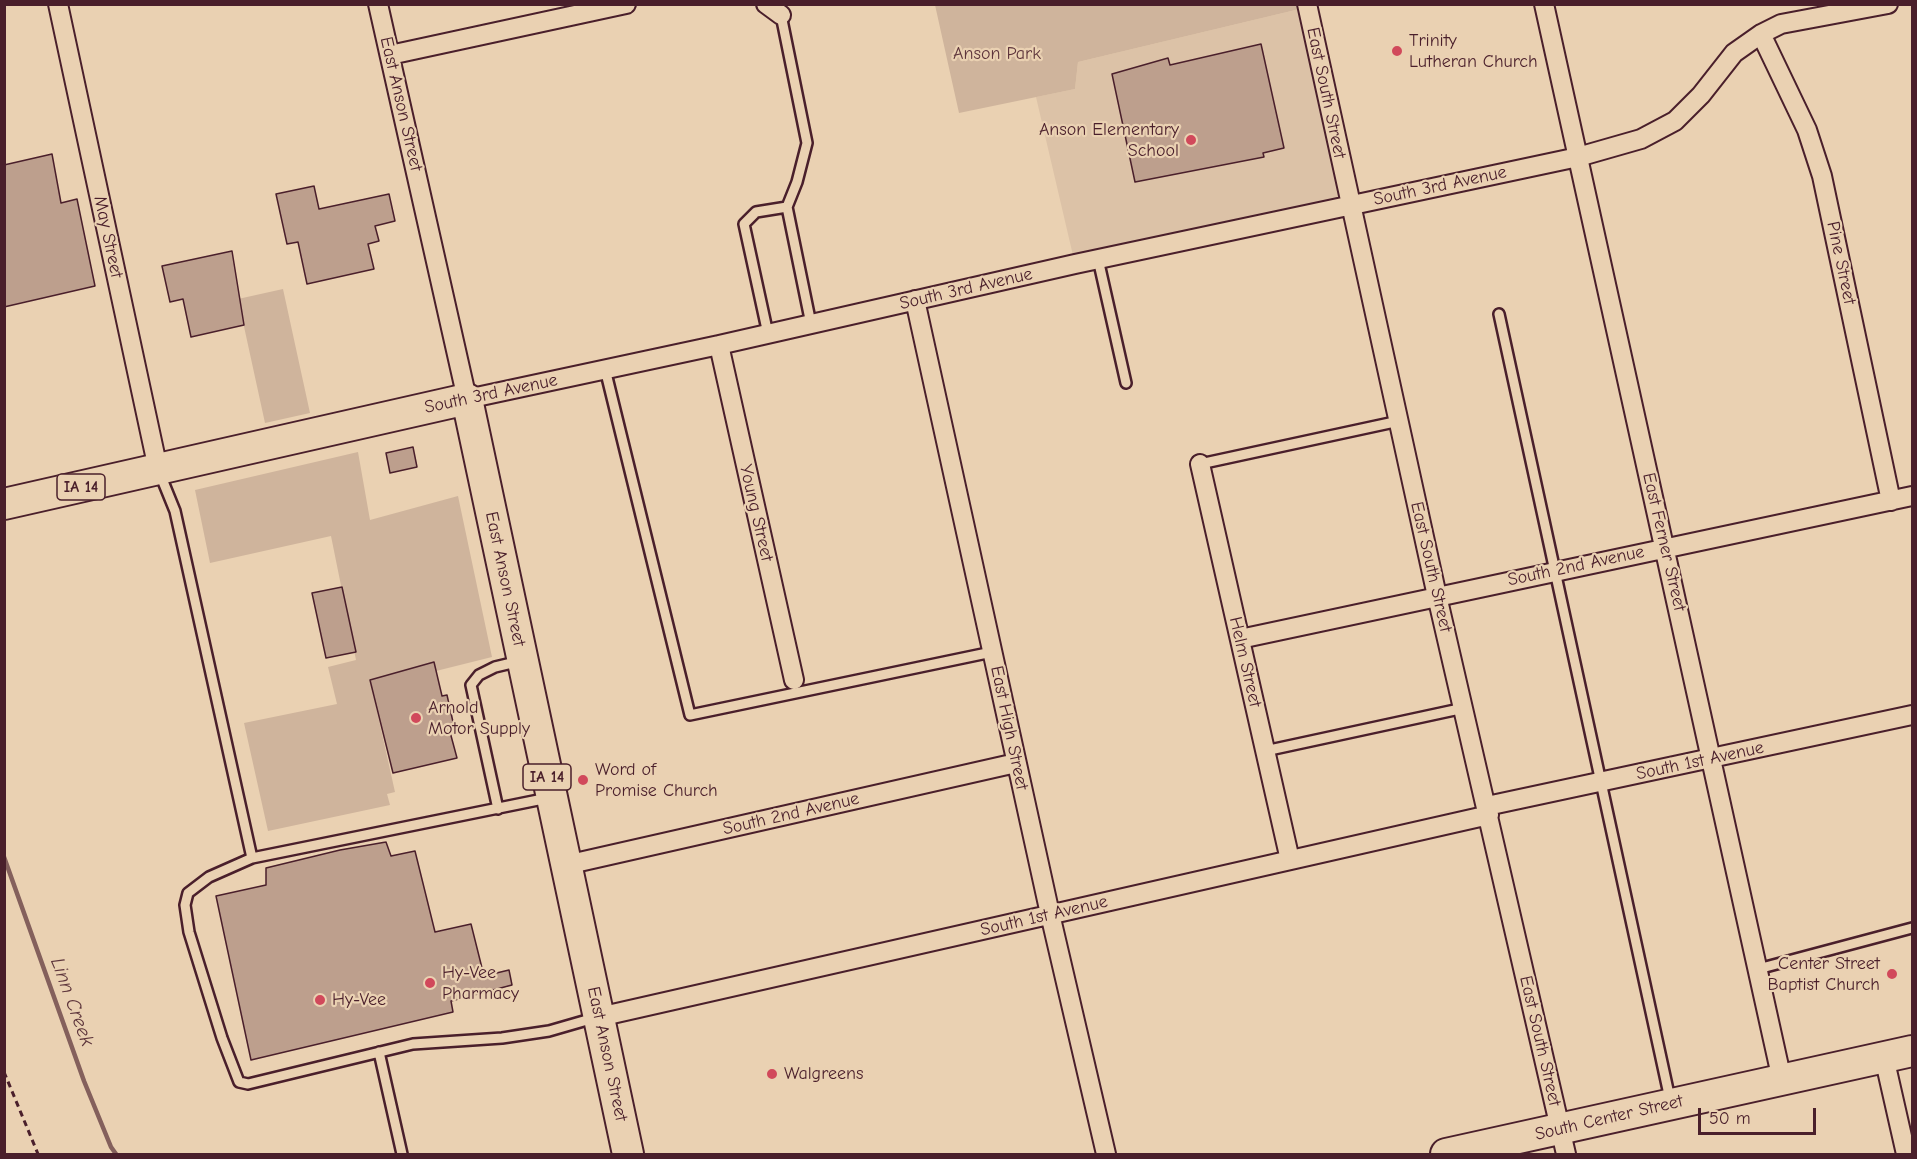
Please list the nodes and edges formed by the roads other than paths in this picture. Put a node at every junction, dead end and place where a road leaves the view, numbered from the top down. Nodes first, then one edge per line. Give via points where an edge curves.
1 (58, 4) edge
2 (378, 4) edge
3 (626, 4) edge
4 (1307, 4) edge
5 (1544, 4) edge
6 (1888, 4) edge
7 (774, 10) edge
8 (1761, 34) junction
9 (390, 55) junction
10 (1578, 157) junction
11 (1350, 205) junction
12 (787, 207) junction
13 (1098, 259) junction
14 (915, 300) junction
15 (1499, 314) dead end
16 (812, 324) junction
17 (768, 334) junction
18 (719, 345) junction
19 (605, 369) junction
20 (1126, 384) dead end
21 (466, 399) junction
22 (1399, 422) junction
23 (1200, 464) joint
24 (158, 469) junction
25 (1912, 496) edge
26 (1891, 501) junction
27 (4, 504) edge
28 (1665, 547) junction
29 (1553, 571) junction
30 (1437, 596) junction
31 (1240, 639) junction
32 (992, 651) junction
33 (522, 660) junction
34 (794, 680) dead end
35 (1464, 708) junction
36 (1912, 715) edge
37 (1265, 751) junction
38 (1712, 758) junction
39 (1016, 763) junction
40 (1600, 782) junction
41 (551, 798) junction
42 (498, 809) junction
43 (1488, 810) junction
44 (252, 858) junction
45 (1290, 860) junction
46 (566, 866) junction
47 (1050, 914) junction
48 (1912, 928) edge
49 (1758, 969) junction
50 (599, 1017) junction
51 (1912, 1051) edge
52 (379, 1052) junction
53 (1884, 1057) junction
54 (1782, 1080) junction
55 (1671, 1104) junction
56 (1563, 1142) edge
57 (402, 1155) edge
58 (628, 1155) edge
59 (1106, 1155) edge
60 (1446, 1155) edge
61 (1906, 1155) edge

1 - 24 street, May Street
2 - 9 street, East Anson Street
3 - 9 street
4 - 11 street, East South Street
5 - 10 street, East Ferner Street
6 - 8 street, South 3rd Avenue via 1781,24
7 - 12 lane via 807,143
8 - 10 street, South 3rd Avenue via 1734,53 1675,121 1641,139
8 - 26 street, Pine Street via 1807,130 1822,176
9 - 21 street, East Anson Street
10 - 11 street, South 3rd Avenue
10 - 28 street, East Ferner Street
11 - 13 street, South 3rd Avenue
11 - 22 street, East South Street
12 - 16 lane
12 - 17 lane via 756,212 744,224
13 - 14 street, South 3rd Avenue
13 - 20 lane
14 - 16 street, South 3rd Avenue
14 - 32 street, East High Street
15 - 29 lane
16 - 17 street, South 3rd Avenue
17 - 18 street, South 3rd Avenue
18 - 19 street, South 3rd Avenue
18 - 34 street, Young Street
19 - 21 street, South 3rd Avenue
19 - 32 lane via 690,715
21 - 24 main road, South 3rd Avenue / IA 14
21 - 33 main road, East Anson Street / IA 14
22 - 23 lane
22 - 30 street, East South Street
23 - 31 street, Helm Street
24 - 27 main road, South 3rd Avenue / IA 14
24 - 44 lane via 175,511
25 - 26 street, South 2nd Avenue
26 - 28 street, South 2nd Avenue
28 - 29 street, South 2nd Avenue
28 - 38 street, East Ferner Street
29 - 30 street, South 2nd Avenue
29 - 40 lane
30 - 31 street, South 2nd Avenue
30 - 35 street, East South Street
31 - 37 street, Helm Street
32 - 39 street, East High Street
33 - 41 main road, East Anson Street / IA 14
33 - 42 lane via 495,667 479,675 471,685
35 - 37 lane
35 - 43 street, East South Street
36 - 38 street, South 1st Avenue
37 - 45 street, Helm Street
38 - 40 street, South 1st Avenue
38 - 49 street, East Ferner Street
39 - 46 street, South 2nd Avenue
39 - 47 street, East High Street
40 - 43 street, South 1st Avenue
40 - 55 lane
41 - 42 lane
41 - 46 main road, East Anson Street / IA 14
42 - 44 lane
43 - 45 street, South 1st Avenue
43 - 56 street, East South Street
44 - 52 lane via 188,892 185,905 189,932 238,1082 248,1084
45 - 47 street, South 1st Avenue
46 - 50 main road, East Anson Street / IA 14
47 - 50 street, South 1st Avenue
47 - 59 street, East High Street
48 - 49 lane
49 - 54 street, East Ferner Street
50 - 52 lane via 549,1031 413,1044
50 - 58 main road, East Anson Street / IA 14
51 - 53 main road, South Center Street
52 - 57 lane
53 - 54 main road, South Center Street
53 - 61 street
54 - 55 main road, South Center Street
55 - 56 main road, South Center Street
56 - 60 main road, South Center Street

